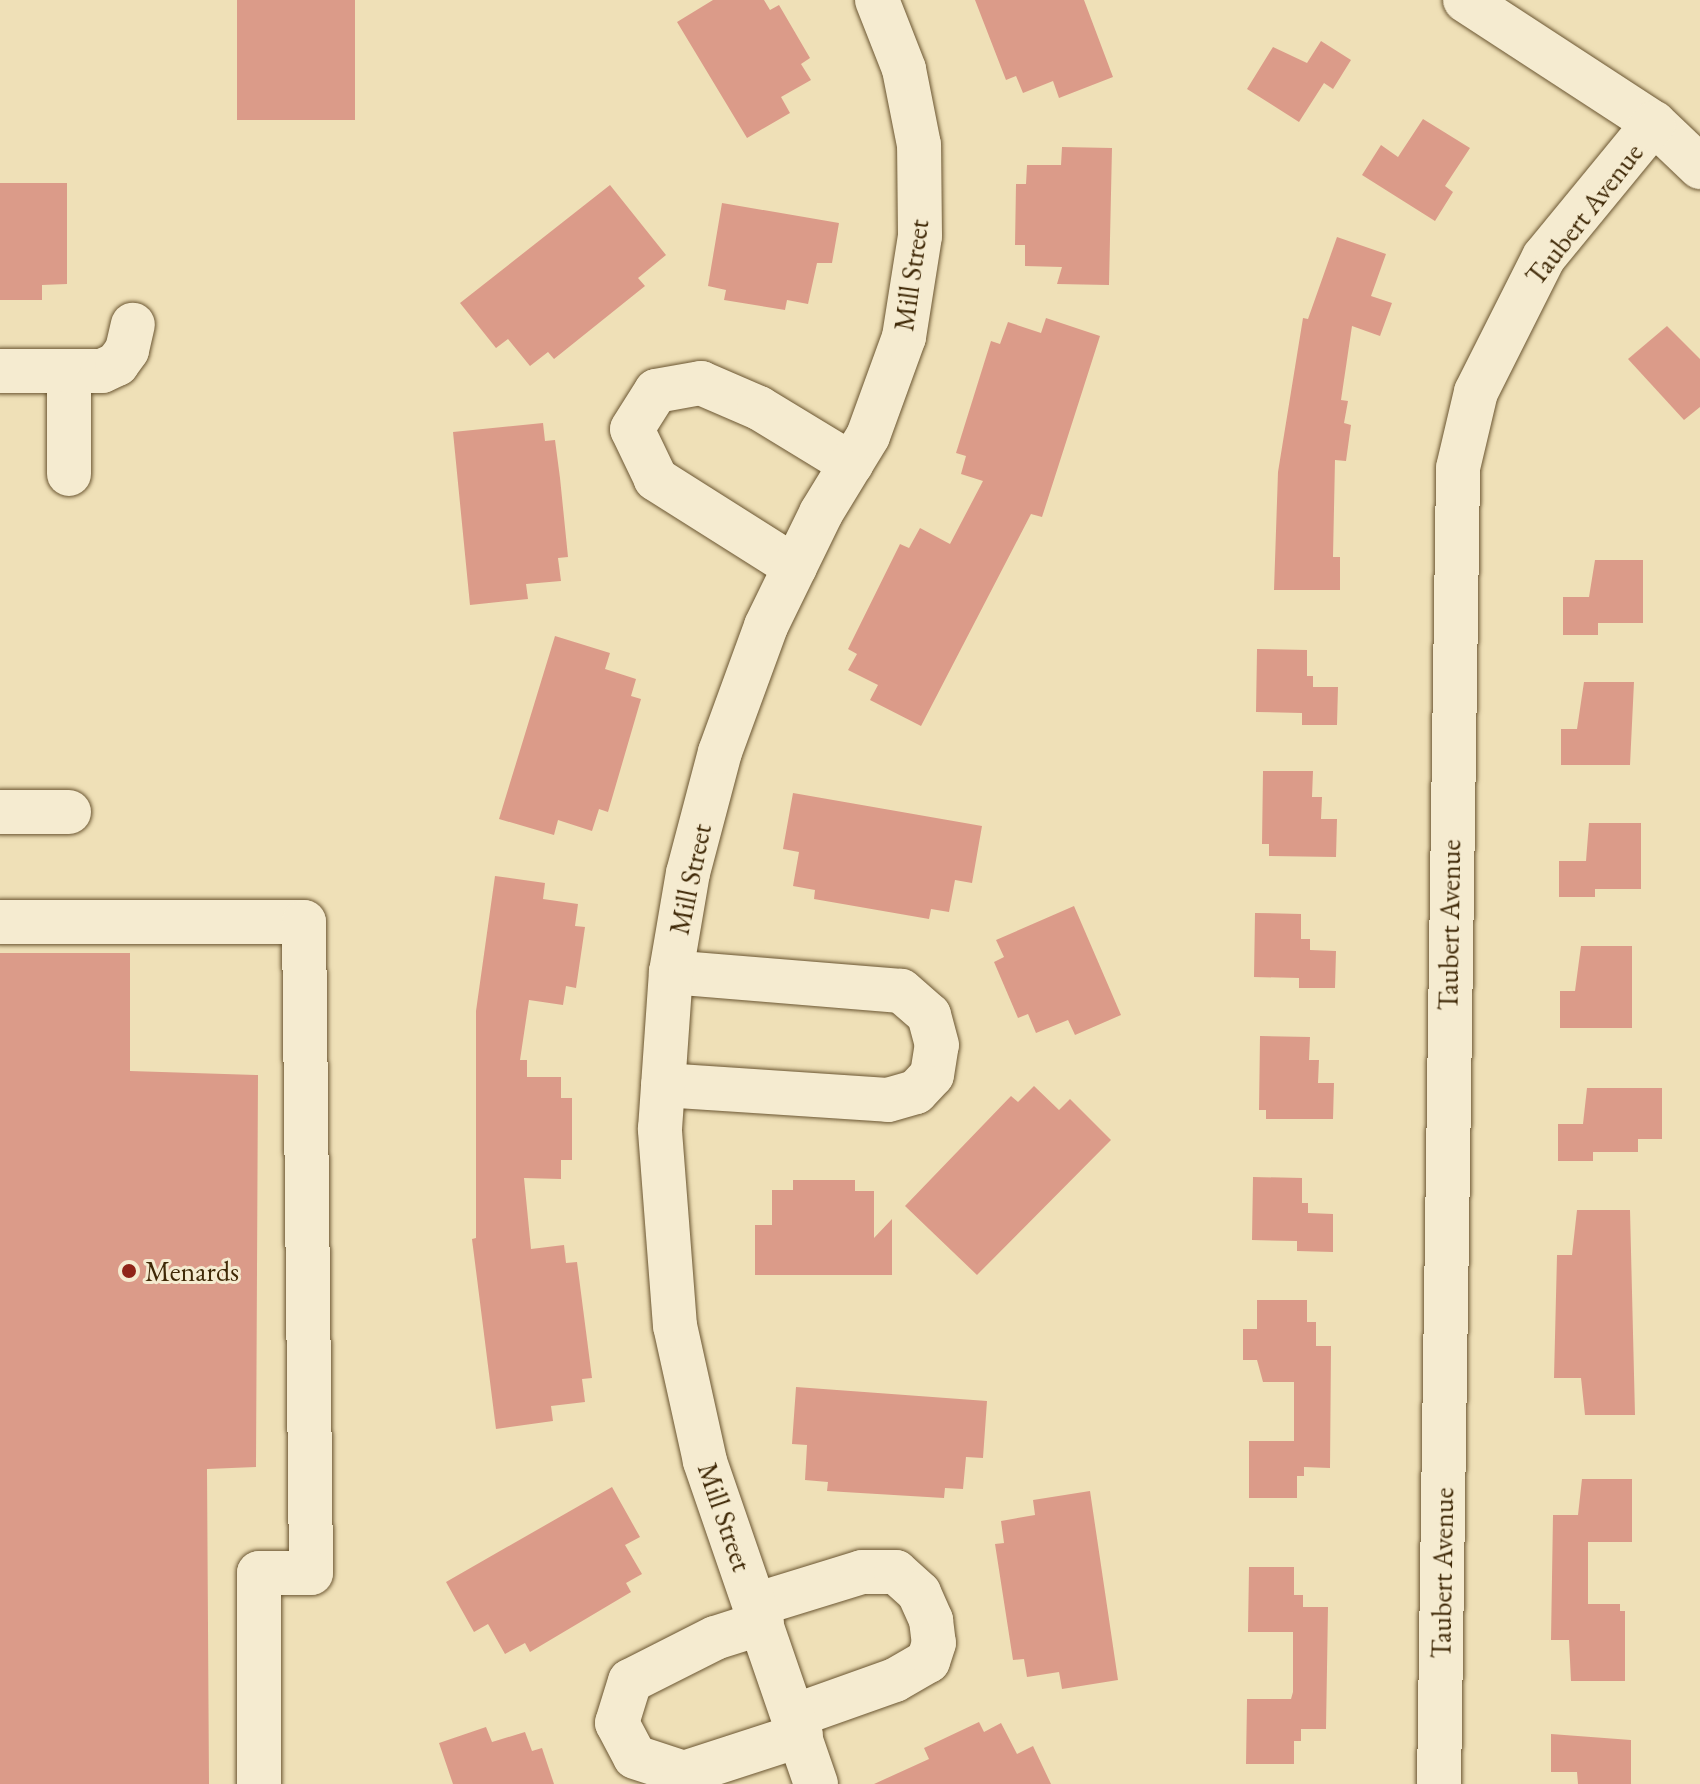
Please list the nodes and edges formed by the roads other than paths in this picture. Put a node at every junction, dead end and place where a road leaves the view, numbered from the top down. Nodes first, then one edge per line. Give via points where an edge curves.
1 (877, 0) edge
2 (1465, 0) edge
3 (1654, 123) junction
4 (1700, 167) edge
5 (133, 325) dead end
6 (0, 371) edge
7 (69, 371) junction
8 (851, 464) junction
9 (69, 474) dead end
10 (795, 567) junction
11 (0, 812) edge
12 (69, 812) dead end
13 (0, 922) edge
14 (671, 972) junction
15 (663, 1085) junction
16 (759, 1614) junction
17 (797, 1726) junction
18 (259, 1784) edge
19 (816, 1784) edge
20 (1439, 1784) edge

1 - 8 street, Mill Street via 904,69 916,130 920,236 904,337 868,436
2 - 3 street
3 - 4 street
3 - 20 street, Taubert Avenue via 1544,257 1476,392 1458,468
5 - 7 street via 117,364 102,371
6 - 7 street
7 - 9 street
8 - 10 street, Mill Street
8 - 10 street via 759,408 701,383 656,391 632,429 656,479
10 - 14 street, Mill Street via 766,626 720,752 688,873
11 - 12 street
13 - 18 street via 304,922 311,1573 259,1573
14 - 15 street, Mill Street
14 - 15 street via 901,991 929,1015 937,1045 932,1075 916,1092 888,1100
15 - 16 street, Mill Street via 660,1129 675,1326 705,1461
16 - 17 street, Mill Street
16 - 17 street via 862,1572 896,1572 919,1593 931,1620 934,1643 928,1661
16 - 17 street via 630,1681 617,1723 635,1757 684,1773
17 - 19 street, Mill Street

